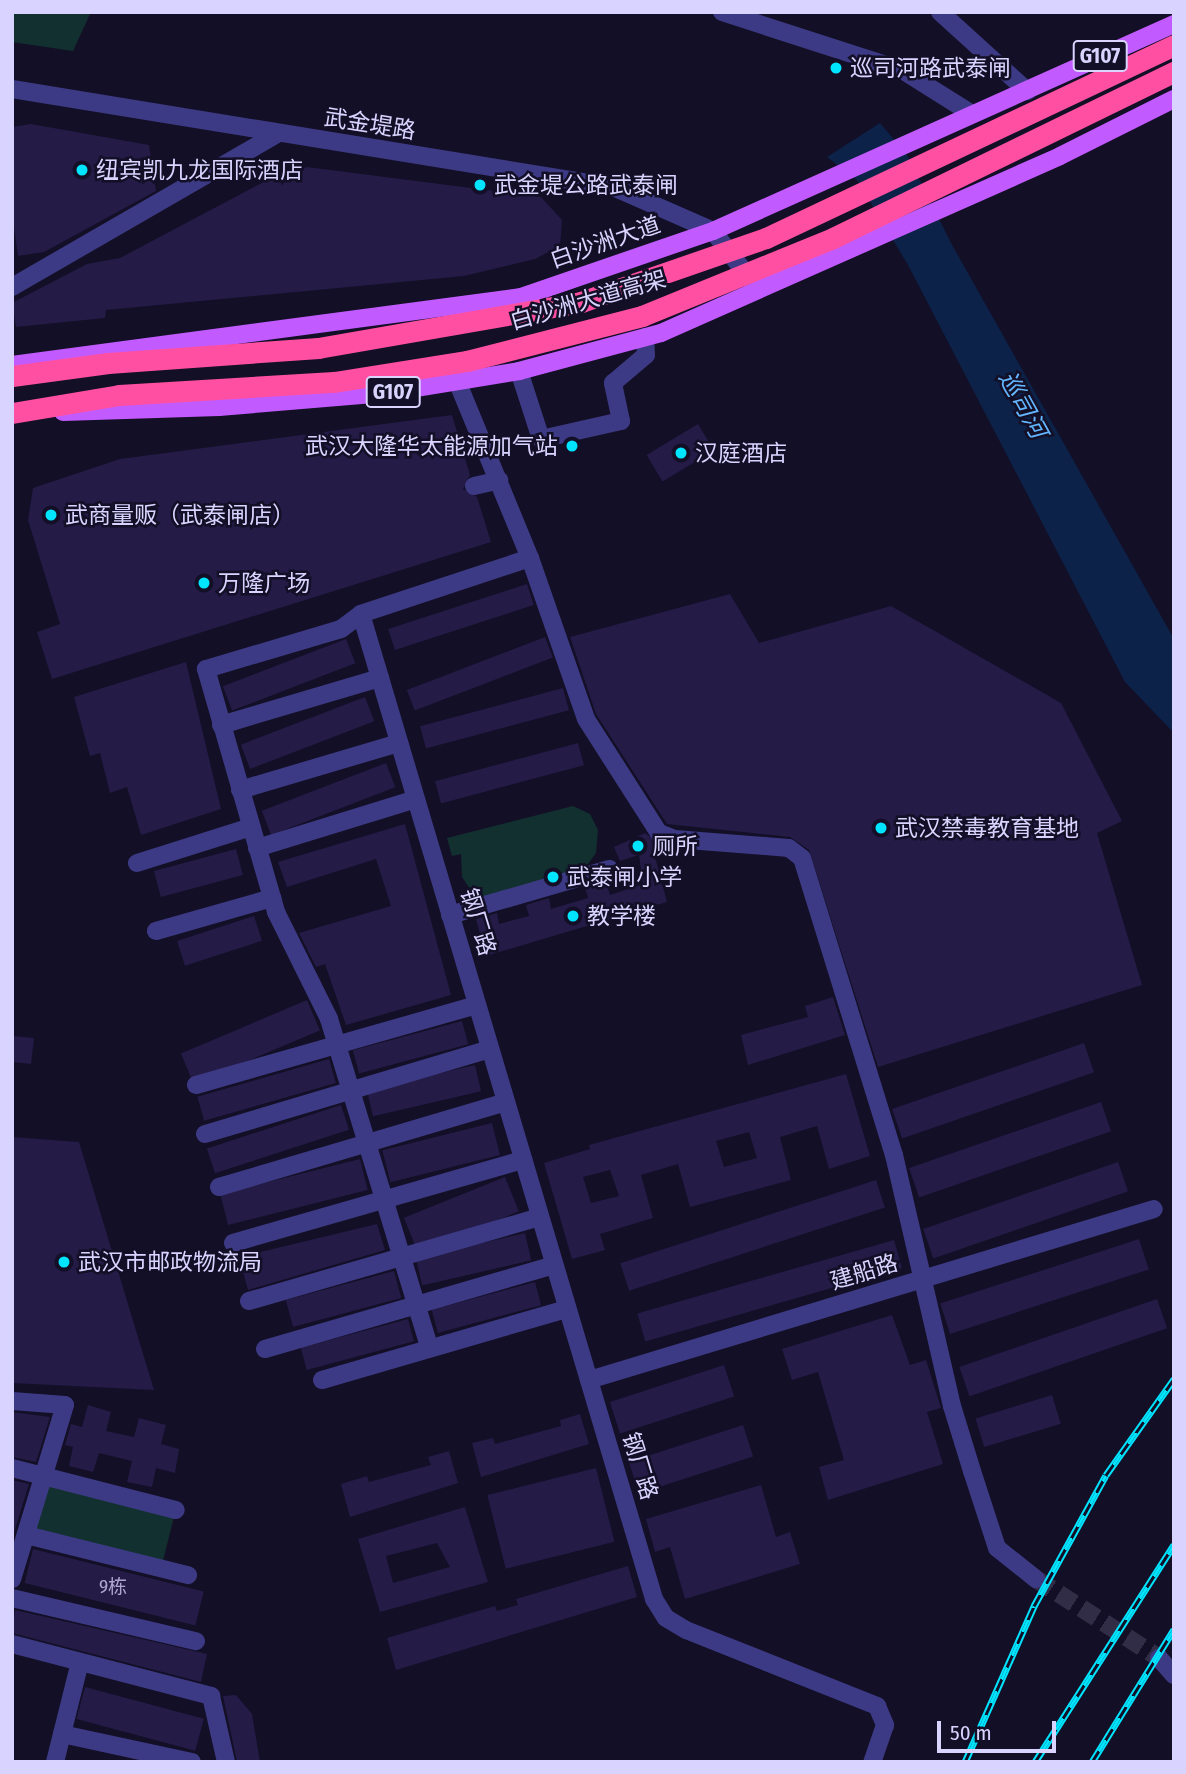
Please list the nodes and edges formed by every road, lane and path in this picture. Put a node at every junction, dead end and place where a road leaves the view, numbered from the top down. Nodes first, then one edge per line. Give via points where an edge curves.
1 (722, 12) edge
2 (742, 12) edge
3 (940, 12) edge
4 (1174, 24) edge
5 (1174, 46) edge
6 (1174, 72) edge
7 (12, 89) edge
8 (1027, 91) junction
9 (1174, 99) edge
10 (979, 111) junction
11 (1174, 112) edge
12 (277, 134) junction
13 (1018, 174) junction
14 (713, 231) junction
15 (12, 287) edge
16 (760, 292) junction
17 (645, 337) junction
18 (12, 365) edge
19 (519, 370) junction
20 (12, 376) edge
21 (457, 381) junction
22 (12, 414) edge
23 (499, 480) junction
24 (474, 486) dead end
25 (530, 558) junction
26 (361, 614) junction
27 (380, 678) junction
28 (222, 725) junction
29 (399, 743) junction
30 (240, 790) junction
31 (416, 799) junction
32 (251, 827) junction
33 (257, 848) junction
34 (137, 863) dead end
35 (609, 869) dead end
36 (272, 898) junction
37 (450, 915) junction
38 (156, 931) dead end
39 (477, 1005) junction
40 (337, 1045) junction
41 (490, 1049) junction
42 (196, 1085) dead end
43 (351, 1090) junction
44 (506, 1102) junction
45 (205, 1134) dead end
46 (368, 1143) junction
47 (523, 1160) junction
48 (219, 1187) dead end
49 (385, 1200) junction
50 (1154, 1209) dead end
51 (540, 1217) junction
52 (233, 1243) dead end
53 (402, 1255) junction
54 (554, 1265) junction
55 (922, 1280) junction
56 (249, 1301) dead end
57 (416, 1304) junction
58 (568, 1309) junction
59 (429, 1347) junction
60 (265, 1349) dead end
61 (322, 1380) dead end
62 (589, 1380) junction
63 (12, 1401) edge
64 (12, 1468) edge
65 (44, 1476) junction
66 (176, 1510) dead end
67 (26, 1535) junction
68 (188, 1575) dead end
69 (12, 1579) edge
70 (1036, 1579) tunnel mouth
71 (12, 1598) edge
72 (196, 1641) dead end
73 (12, 1644) edge
74 (1159, 1658) tunnel mouth
75 (80, 1662) junction
76 (1174, 1675) edge
77 (62, 1734) junction
78 (55, 1762) edge
79 (192, 1762) edge
80 (226, 1762) edge
81 (872, 1762) edge

1 - 10 street via 901,70
2 - 10 street via 902,60
3 - 8 street
4 - 8 main road, 白沙洲大道 / G107
5 - 20 highway, 白沙洲大道高架 via 766,238 581,302 318,348 108,363
6 - 22 highway, 白沙洲大道高架 via 833,239 642,316 467,361 334,382 119,395
7 - 12 street, 武金堤路
8 - 10 main road, 白沙洲大道 / G107
9 - 13 main road, G107
10 - 14 main road, 白沙洲大道 / G107
11 - 13 main road via 1053,170
12 - 14 street, 武金堤路 via 613,187
12 - 15 street
13 - 16 main road, G107
14 - 16 street
14 - 18 main road, 白沙洲大道 / G107 via 521,297
16 - 17 main road, G107
17 - 19 main road, G107
17 - 19 street via 646,355 613,383 621,421 541,439
19 - 21 main road, G107
21 - 22 main road, G107 via 384,393 219,407
21 - 23 street
23 - 24 street
23 - 25 street
25 - 26 street
25 - 55 street via 586,719 659,833 675,839 789,848 802,858 894,1154
26 - 27 street, 钢厂路
26 - 28 street via 341,629 206,669
27 - 28 street
27 - 29 street, 钢厂路
28 - 30 street
29 - 30 street
29 - 31 street, 钢厂路
30 - 32 street
31 - 33 street
31 - 37 street, 钢厂路
32 - 33 street
32 - 34 street
33 - 36 street
35 - 37 street
36 - 38 street
36 - 40 street
37 - 39 street, 钢厂路
39 - 40 street
39 - 41 street, 钢厂路
40 - 42 street
40 - 43 street
41 - 43 street
41 - 44 street, 钢厂路
43 - 45 street
43 - 46 street
44 - 46 street
44 - 47 street, 钢厂路
46 - 48 street
46 - 49 street
47 - 49 street
47 - 51 street, 钢厂路
49 - 52 street
49 - 53 street
50 - 55 street, 建船路
51 - 53 street
51 - 54 street, 钢厂路
53 - 56 street
53 - 57 street
54 - 57 street
54 - 58 street, 钢厂路
55 - 62 street, 建船路
55 - 70 street via 952,1406 997,1548
57 - 59 street
57 - 60 street
58 - 59 street
58 - 62 street, 钢厂路
59 - 61 street
62 - 81 street, 钢厂路 via 654,1599 666,1618 877,1706 885,1725
63 - 65 street via 65,1405
64 - 65 street
65 - 66 street
65 - 67 street
67 - 68 street
67 - 69 street
71 - 72 street
73 - 75 street
74 - 76 street
75 - 77 street
75 - 80 street via 211,1696
77 - 78 street
77 - 79 street

